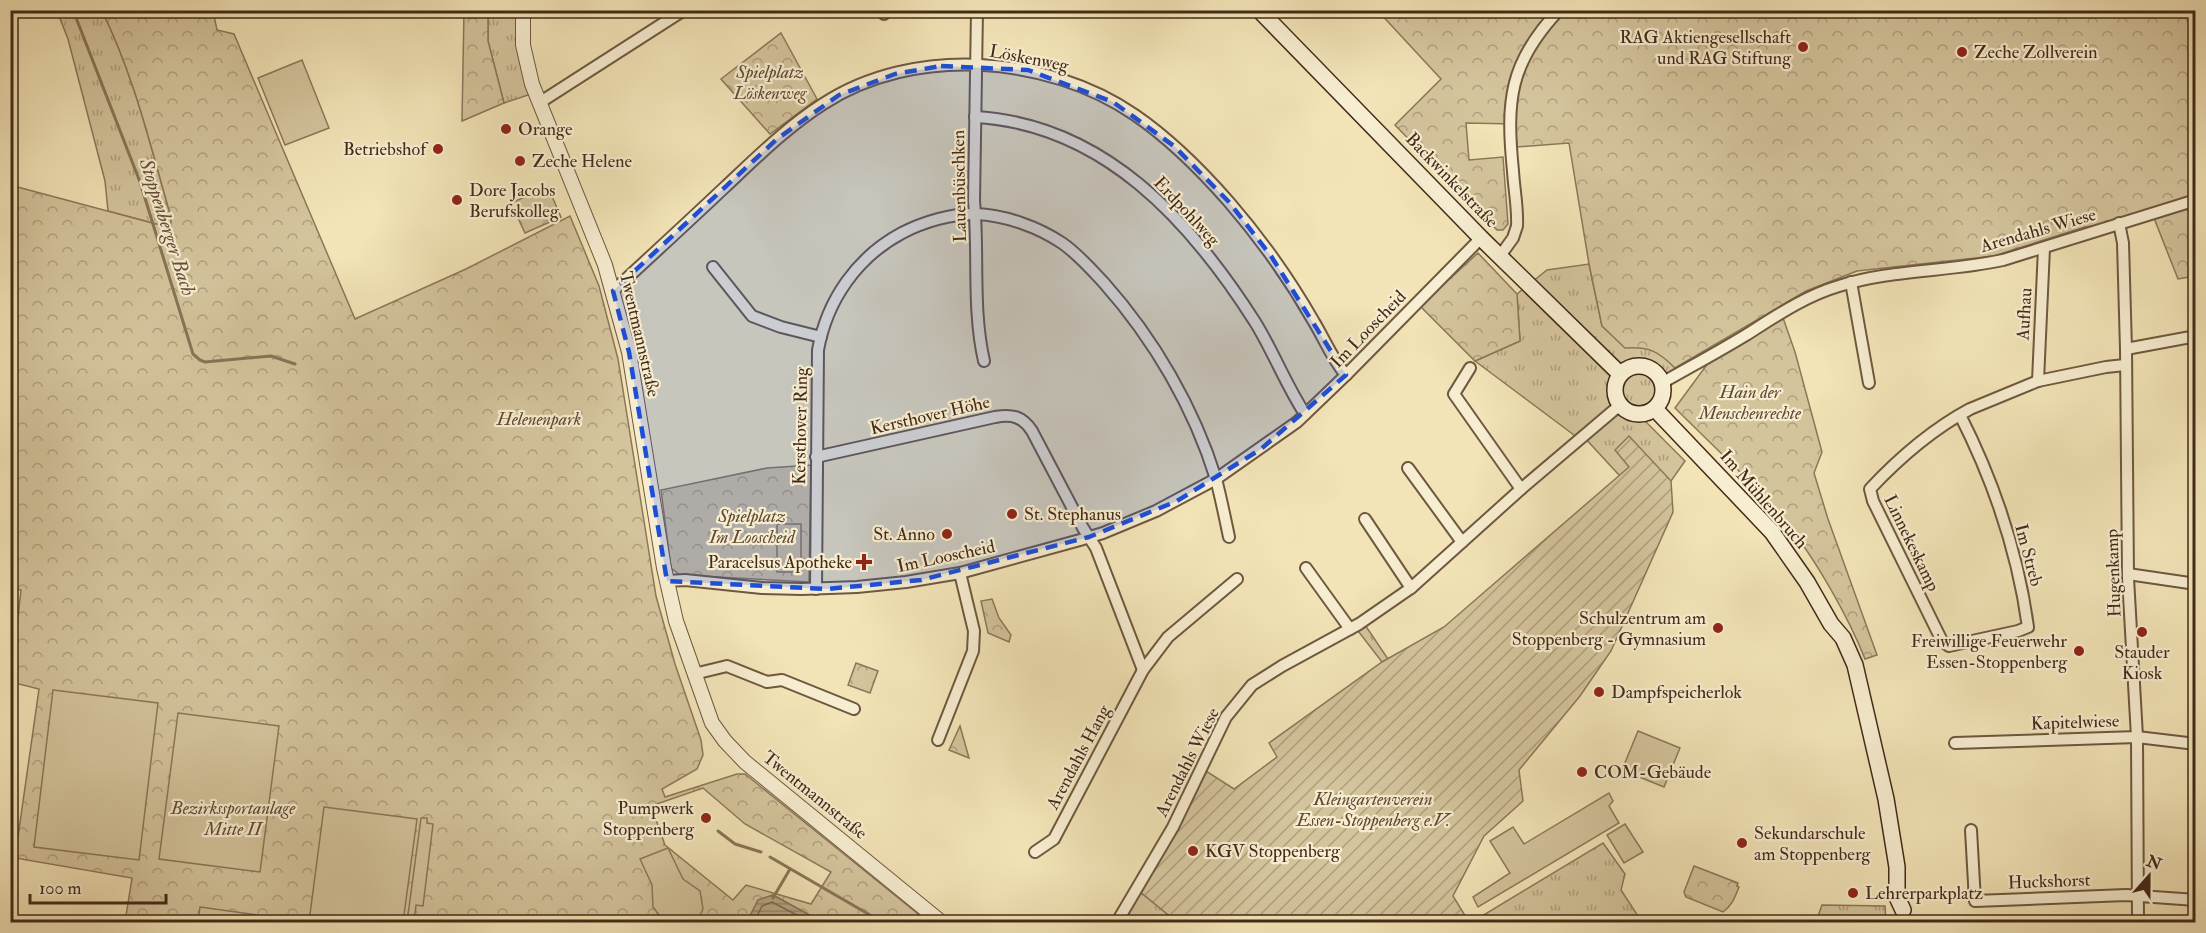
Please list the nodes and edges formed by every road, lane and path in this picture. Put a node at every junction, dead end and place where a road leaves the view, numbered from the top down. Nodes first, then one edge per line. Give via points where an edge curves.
1 (523, 10) edge
2 (684, 10) edge
3 (977, 10) edge
4 (1259, 10) edge
5 (1559, 10) edge
6 (976, 64) junction
7 (539, 103) junction
8 (975, 117) junction
9 (2196, 200) edge
10 (975, 213) junction
11 (2120, 223) junction
12 (1481, 238) junction
13 (2044, 248) junction
14 (1500, 256) junction
15 (713, 267) dead end
16 (1851, 282) junction
17 (613, 291) junction
18 (2196, 336) edge
19 (821, 337) junction
20 (2126, 349) junction
21 (984, 361) dead end
22 (2125, 365) junction
23 (1470, 368) dead end
24 (1620, 374) junction
25 (1346, 375) junction
26 (2038, 381) junction
27 (1869, 382) dead end
28 (1662, 383) junction
29 (1620, 405) junction
30 (1655, 408) junction
31 (1305, 414) junction
32 (1960, 415) junction
33 (816, 457) junction
34 (1408, 468) dead end
35 (1216, 479) junction
36 (1521, 489) junction
37 (1365, 519) dead end
38 (1089, 537) junction
39 (1229, 537) dead end
40 (1462, 542) junction
41 (1306, 568) dead end
42 (960, 573) junction
43 (2128, 574) junction
44 (1237, 579) dead end
45 (667, 582) junction
46 (2196, 584) edge
47 (1411, 588) junction
48 (816, 589) junction
49 (1350, 629) junction
50 (1946, 645) joint
51 (1143, 670) junction
52 (694, 674) junction
53 (854, 709) dead end
54 (2137, 737) junction
55 (938, 740) dead end
56 (1955, 743) dead end
57 (2196, 744) edge
58 (1971, 830) dead end
59 (1035, 852) dead end
60 (2137, 896) junction
61 (2196, 900) edge
62 (1904, 916) edge
63 (941, 922) edge
64 (1116, 922) edge
65 (2138, 922) edge

1 - 7 street, Twentmannstraße via 525,57
2 - 7 street
3 - 6 street, Lauenbüschken
4 - 12 main road, Backwinkelstraße
5 - 14 street via 1526,53 1514,84 1509,124 1517,226
6 - 8 street, Lauenbüschken
6 - 17 street, Löskenweg via 895,74 823,104 777,138
6 - 25 street, Löskenweg via 1028,70 1074,84 1113,102 1155,129 1229,202 1254,234 1287,279
7 - 17 street, Twentmannstraße via 590,224
8 - 10 street, Lauenbüschken
8 - 31 street, Erdpohlweg via 1028,125 1072,140 1114,164 1142,186 1228,282 1266,340
9 - 11 street, Arendahls Wiese
10 - 19 street, Kersthover Ring via 913,227 870,254 843,286
10 - 21 street, Lauenbüschken via 977,316
10 - 35 street, Kersthover Ring via 1011,220 1046,234 1079,257 1107,287 1137,323 1175,384
11 - 13 street, Arendahls Wiese
11 - 20 street, Hugenkamp
12 - 14 main road, Backwinkelstraße
12 - 25 street, Im Looscheid
13 - 16 street, Arendahls Wiese via 1987,263
13 - 26 street, Aufhau
14 - 24 main road, Backwinkelstraße
15 - 19 street via 752,316
16 - 27 street
16 - 28 street, Arendahls Wiese via 1797,303
17 - 45 street, Twentmannstraße via 629,352
18 - 20 street
19 - 33 street, Kersthover Ring
20 - 22 street, Hugenkamp
22 - 26 street, Linnekeskamp
22 - 43 street, Hugenkamp
23 - 36 street via 1454,394
24 - 28 main road via 1631,367 1646,367
24 - 29 main road via 1615,389
25 - 31 street, Im Looscheid
26 - 32 street, Linnekeskamp
28 - 30 main road via 1662,398
29 - 30 main road via 1639,414
29 - 36 street, Arendahls Wiese
30 - 62 main road, Im Mühlenbruch via 1772,532 1831,624 1844,660 1857,681 1886,799 1897,897
31 - 35 street, Im Looscheid
32 - 50 street, Linnekeskamp via 1914,446 1869,492
32 - 50 street, Im Streb via 2003,521 2028,627
33 - 38 street, Kersthover Höhe via 1012,415 1029,426
33 - 48 street, Kersthover Ring
34 - 40 street
35 - 38 street, Im Looscheid via 1156,511
35 - 39 street
36 - 40 street, Arendahls Wiese
37 - 47 street
38 - 42 street, Im Looscheid
38 - 51 street
40 - 47 street, Arendahls Wiese
41 - 49 street
42 - 48 street, Im Looscheid via 882,585
42 - 55 street via 974,631 973,651
43 - 46 street
43 - 54 street, Hugenkamp
44 - 51 street, Arendahls Hang via 1168,637
45 - 48 street, Im Looscheid
45 - 52 street, Twentmannstraße
47 - 49 street, Arendahls Wiese
49 - 64 street, Arendahls Wiese via 1252,685 1238,701 1226,717 1173,827
51 - 59 street, Arendahls Hang via 1054,839
52 - 53 street via 727,666 767,682 782,680
52 - 63 street, Twentmannstraße via 712,723 734,751
54 - 56 street, Kapitelwiese
54 - 57 street, Kapitelwiese
54 - 60 street, Hugenkamp
58 - 60 street, Huckshorst via 1975,901
60 - 61 street, Huckshorst
60 - 65 street, Hugenkamp

